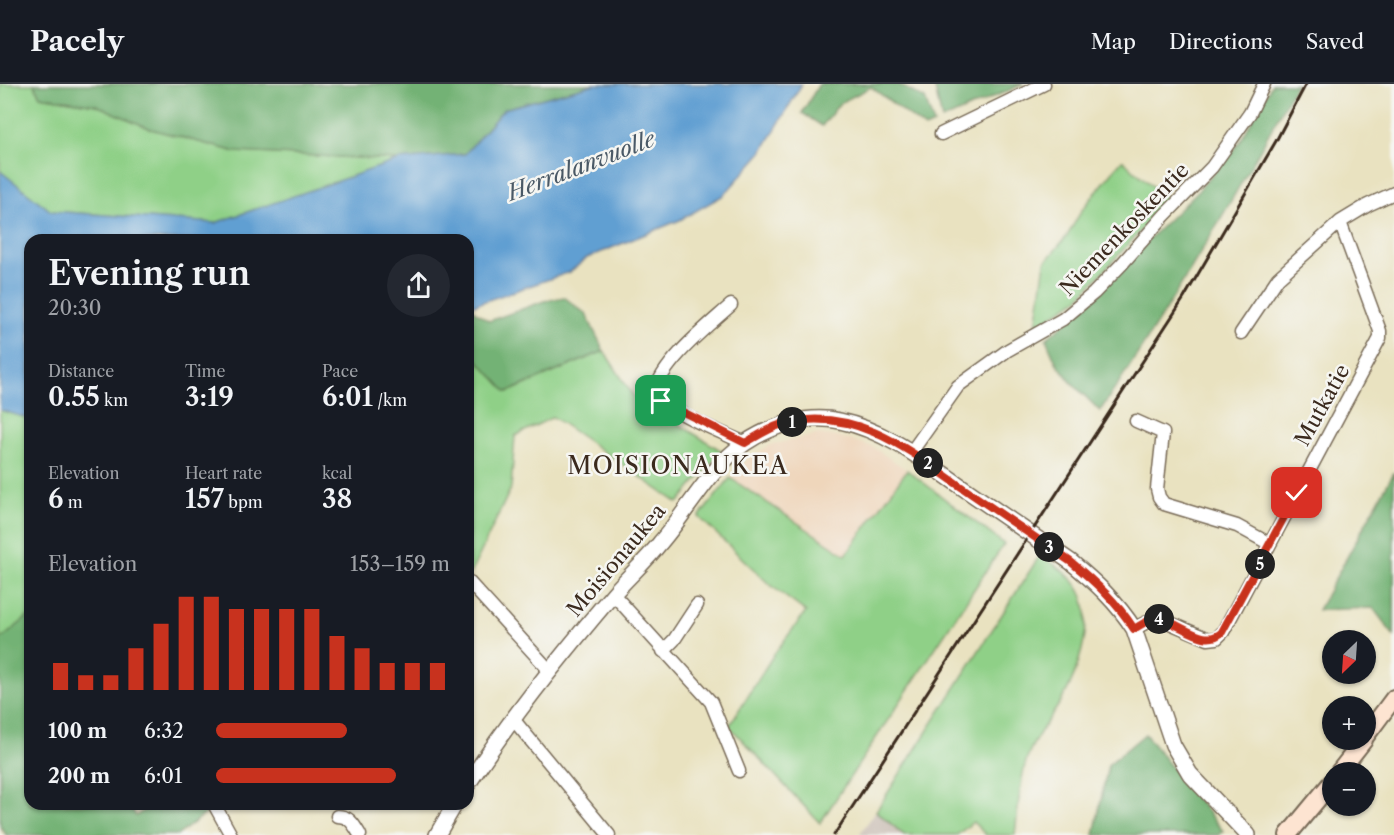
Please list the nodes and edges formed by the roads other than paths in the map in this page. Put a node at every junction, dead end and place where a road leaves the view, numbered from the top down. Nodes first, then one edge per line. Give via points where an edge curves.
1 (1044, 84) edge
2 (1264, 84) edge
3 (941, 134) dead end
4 (1394, 193) edge
5 (1340, 222) junction
6 (731, 305) dead end
7 (1241, 333) dead end
8 (1136, 421) dead end
9 (745, 443) junction
10 (912, 451) junction
11 (1270, 544) junction
12 (474, 588) edge
13 (613, 594) junction
14 (697, 604) dead end
15 (1134, 629) junction
16 (663, 651) junction
17 (550, 671) junction
18 (1394, 698) edge
19 (513, 719) junction
20 (1376, 723) edge
21 (1356, 750) edge
22 (1347, 762) edge
23 (739, 771) dead end
24 (474, 775) edge
25 (1322, 794) edge
26 (217, 810) edge
27 (452, 810) edge
28 (337, 816) dead end
29 (231, 835) edge
30 (360, 835) edge
31 (437, 835) edge
32 (609, 835) edge
33 (1248, 835) edge
34 (1288, 835) edge

1 - 3 street
2 - 10 street, Niemenkoskentie via 1250,113 1212,167 1094,293 1063,319 1008,350 958,386
4 - 5 street
5 - 7 street via 1278,278
5 - 11 street, Mutkatie via 1380,338
6 - 9 street via 665,370 655,392 661,401
8 - 11 street via 1162,433 1157,489 1164,504 1237,526
9 - 10 street, Moisionaukea via 789,422 829,420 871,429
9 - 13 street, Moisionaukea via 718,468 659,544
10 - 15 street, Moisionaukea via 1094,580
11 - 15 street, Mutkatie via 1217,638 1208,639 1163,620 1152,620
12 - 17 street
13 - 16 street
13 - 17 street, Moisionaukea
14 - 16 street
15 - 33 street, Moisionaukea via 1173,745 1190,774
16 - 23 street via 711,702
17 - 19 street, Moisionaukea
18 - 20 main road
19 - 24 street, Moisionaukea
19 - 32 street
21 - 22 main road
25 - 34 main road
26 - 29 street
27 - 31 street
28 - 30 street via 351,820

